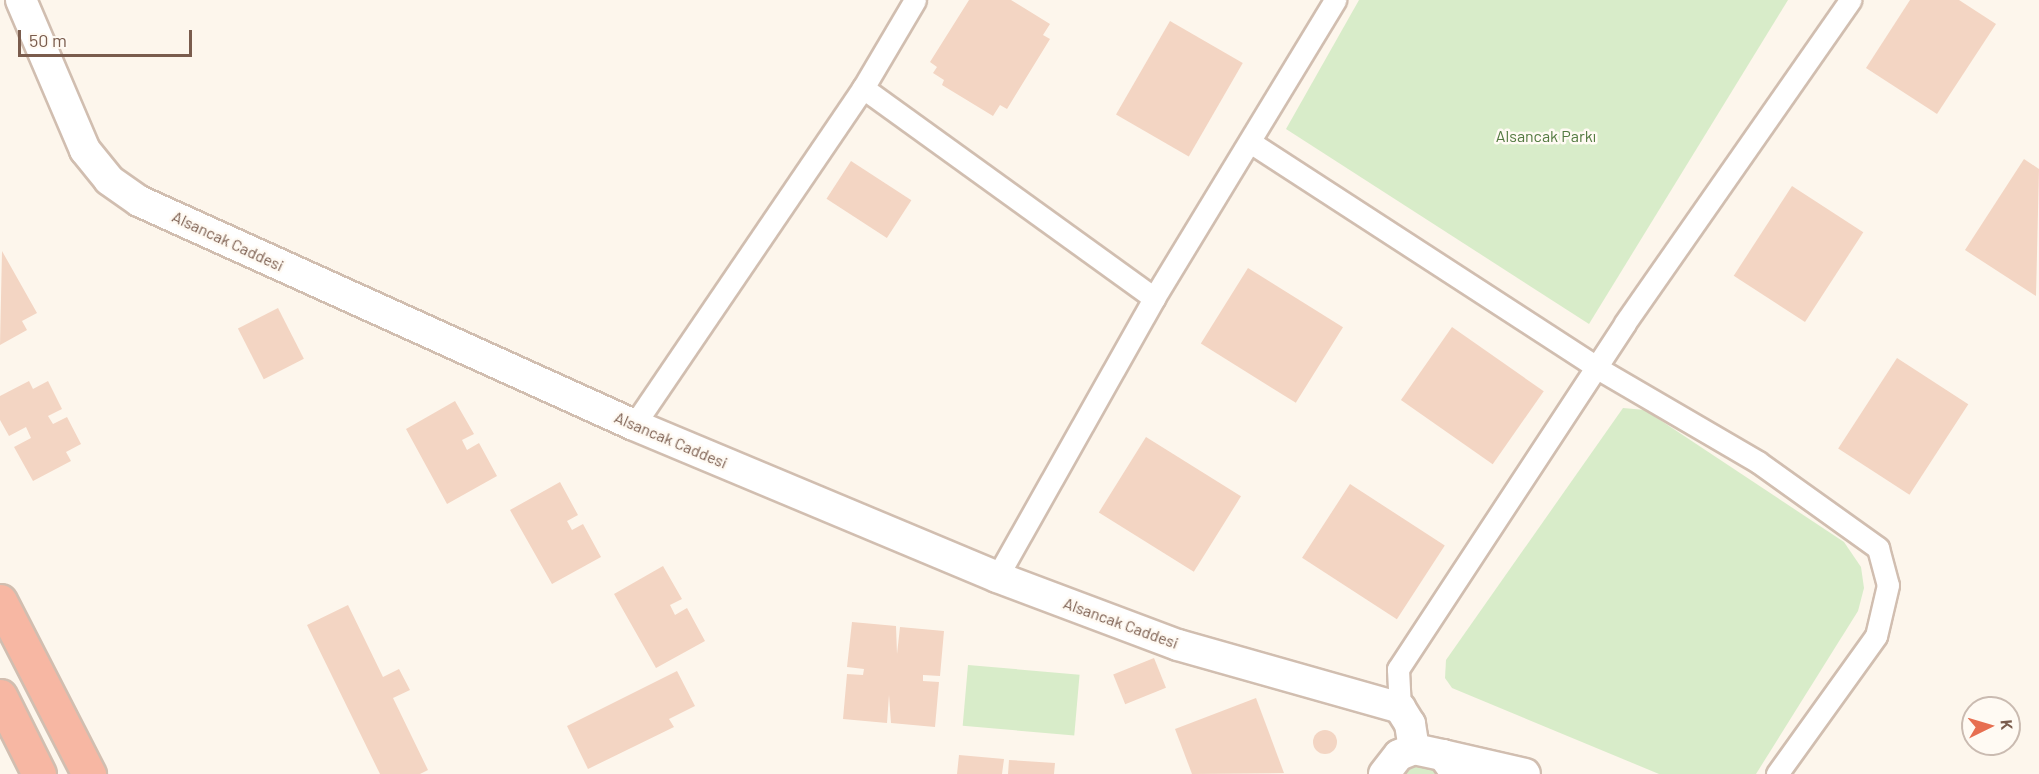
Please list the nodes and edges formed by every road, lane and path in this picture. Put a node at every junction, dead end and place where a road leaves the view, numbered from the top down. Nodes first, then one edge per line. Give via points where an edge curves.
1 (21, 0) edge
2 (915, 0) edge
3 (1335, 0) edge
4 (1850, 0) edge
5 (863, 87) junction
6 (1250, 142) junction
7 (1154, 298) junction
8 (1599, 369) junction
9 (634, 425) junction
10 (997, 577) junction
11 (0, 601) edge
12 (48, 690) junction
13 (0, 696) edge
14 (1400, 708) junction
15 (1414, 749) junction
16 (1450, 765) edge
17 (39, 774) edge
18 (81, 774) edge
19 (89, 774) edge
20 (1384, 774) edge
21 (1525, 774) edge
22 (1777, 774) edge

1 - 9 street, Alsancak Caddesi via 85,150 120,190
2 - 5 street
3 - 6 street
4 - 8 street
5 - 7 street
5 - 9 street
6 - 7 street
6 - 8 street
7 - 10 street
8 - 14 street via 1398,669
8 - 22 street via 1758,462 1878,548 1888,585 1876,636
9 - 10 street, Alsancak Caddesi
10 - 14 street, Alsancak Caddesi via 1178,645
11 - 12 highway
12 - 18 highway
12 - 19 highway
13 - 17 highway
14 - 15 street via 1410,724
15 - 16 street
15 - 20 street via 1399,755
16 - 21 street

